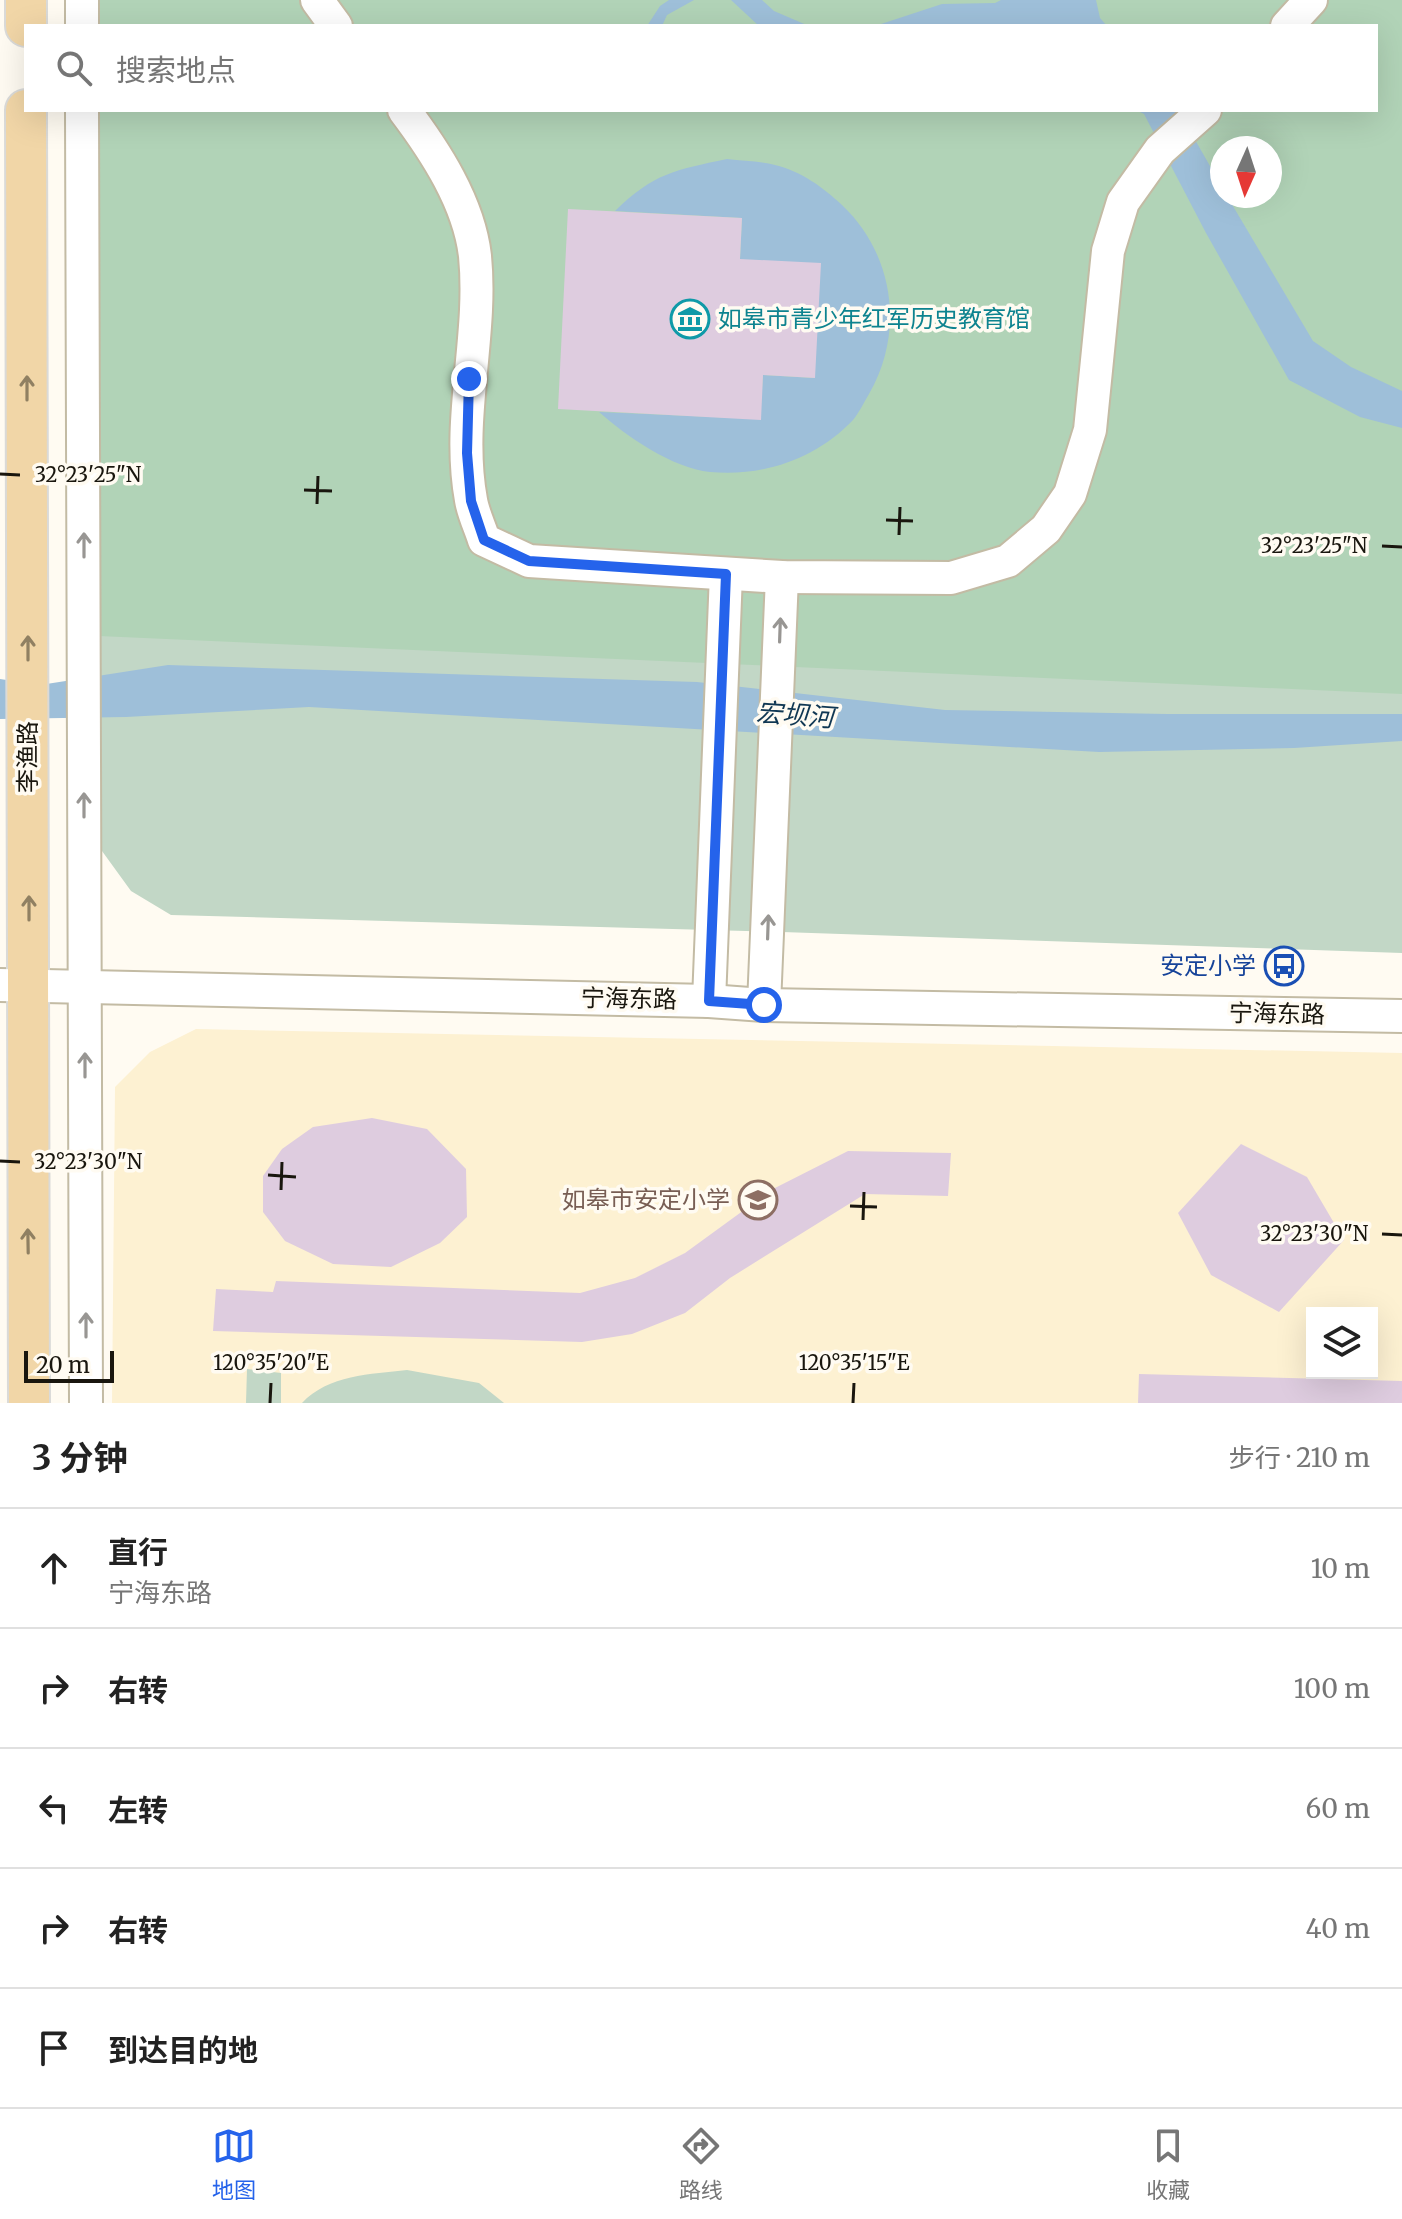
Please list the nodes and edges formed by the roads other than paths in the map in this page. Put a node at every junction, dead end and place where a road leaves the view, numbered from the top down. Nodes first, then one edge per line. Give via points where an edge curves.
1 (26, 0) edge
2 (82, 0) edge
3 (317, 0) edge
4 (1311, 0) edge
5 (26, 24) edge
6 (82, 24) edge
7 (335, 24) edge
8 (1289, 24) edge
9 (26, 112) edge
10 (82, 112) edge
11 (406, 112) edge
12 (1203, 112) edge
13 (726, 574) junction
14 (782, 577) junction
15 (28, 763) junction
16 (0, 802) edge
17 (15, 985) edge
18 (85, 987) junction
19 (709, 1001) junction
20 (764, 1005) junction
21 (1402, 1016) edge
22 (0, 1143) edge
23 (27, 1173) junction
24 (29, 1403) edge
25 (86, 1403) edge

1 - 5 main road
2 - 6 street
3 - 7 street
4 - 8 street
15 -> 9 main road, 李渔路
18 -> 10 street
11 - 13 street via 459,199 475,254 467,453 471,501 484,540 529,561
12 - 14 street via 1160,150 1123,202 1108,251 1090,430 1070,494 1046,529 1008,561 951,578
13 - 14 street
13 - 19 street
20 -> 14 street
15 - 16 main road via 10,802
17 -> 15 main road, 李渔路
17 - 18 street, 宁海东路
17 - 23 main road, 李渔路
18 - 19 street, 宁海东路
25 -> 18 street
19 - 20 street, 宁海东路
20 - 21 street, 宁海东路
22 - 23 main road
24 -> 23 main road, 李渔路

